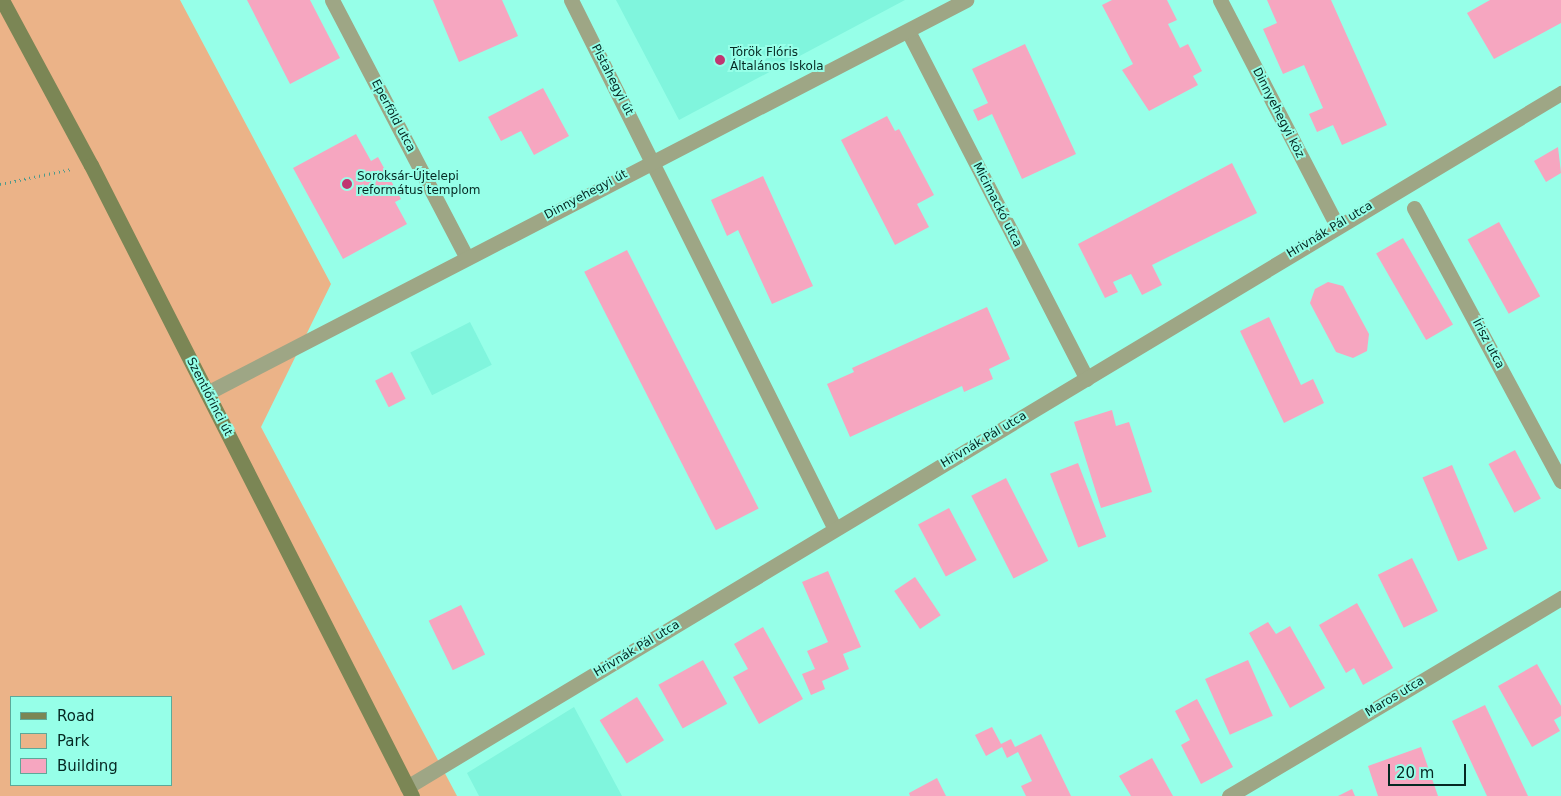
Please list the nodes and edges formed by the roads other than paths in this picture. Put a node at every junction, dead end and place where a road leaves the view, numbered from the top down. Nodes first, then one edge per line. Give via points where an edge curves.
1 (2, 0) edge
2 (332, 0) edge
3 (571, 0) edge
4 (966, 0) edge
5 (1220, 0) edge
6 (908, 31) junction
7 (1561, 93) edge
8 (652, 160) junction
9 (1414, 208) dead end
10 (1337, 226) junction
11 (467, 258) junction
12 (1087, 379) junction
13 (208, 393) junction
14 (1561, 481) edge
15 (835, 529) junction
16 (1561, 598) edge
17 (409, 791) edge
18 (1229, 796) edge

1 - 13 main road, Szentlőrinci út via 92,165
2 - 11 street, Eperföld utca
3 - 8 street, Pistahegyi út
4 - 6 street, Dinnyehegyi út
5 - 10 street, Dinnyehegyi köz
6 - 8 street, Dinnyehegyi út
6 - 12 street, Micimackó utca
7 - 10 street, Hrivnák Pál utca
8 - 11 street, Dinnyehegyi út
8 - 15 street, Pistahegyi út
9 - 14 street, Írisz utca
10 - 12 street, Hrivnák Pál utca
11 - 13 street, Dinnyehegyi út
12 - 15 street, Hrivnák Pál utca
13 - 17 main road, Szentlőrinci út
15 - 17 street, Hrivnák Pál utca
16 - 18 street, Maros utca

